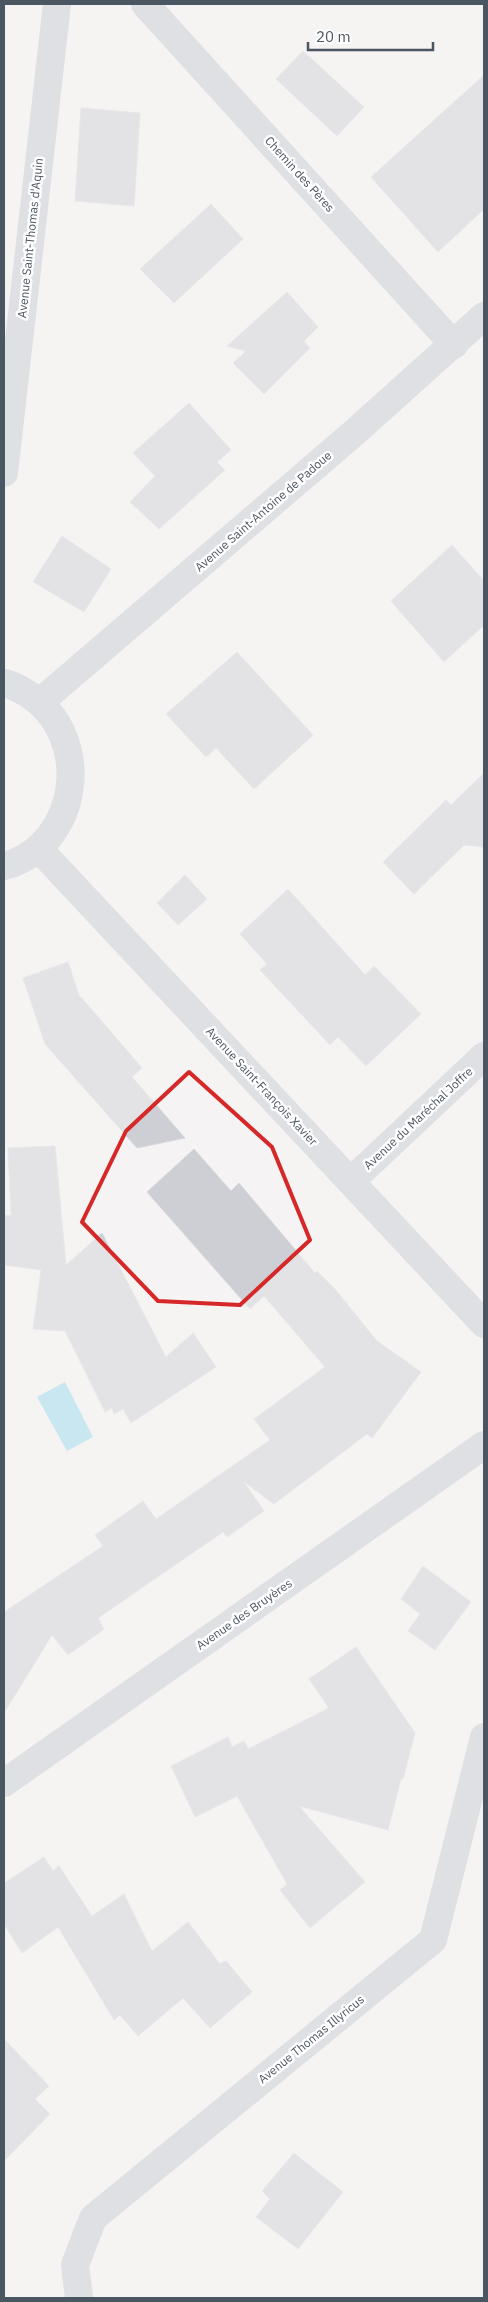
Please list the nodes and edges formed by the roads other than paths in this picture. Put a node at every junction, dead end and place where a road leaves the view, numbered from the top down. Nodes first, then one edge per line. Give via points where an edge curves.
1 (57, 4) edge
2 (145, 4) edge
3 (484, 316) edge
4 (454, 345) junction
5 (4, 473) edge
6 (4, 683) edge
7 (40, 702) junction
8 (38, 848) junction
9 (4, 866) edge
10 (484, 1056) edge
11 (351, 1181) junction
12 (484, 1324) edge
13 (484, 1445) edge
14 (484, 1737) edge
15 (4, 1783) edge
16 (79, 2298) edge

1 - 5 street, Avenue Saint-Thomas d'Aquin
2 - 4 street, Chemin des Pères
3 - 4 street, Avenue Saint-Antoine de Padoue
4 - 7 street, Avenue Saint-Antoine de Padoue
6 - 7 street
7 - 8 street via 60,728 71,759 70,792 59,823
8 - 9 street
8 - 11 street, Avenue Saint-François Xavier
10 - 11 street, Avenue du Maréchal Joffre
11 - 12 street, Avenue Saint-François Xavier
13 - 15 street, Avenue des Bruyères
14 - 16 street, Avenue Thomas Illyricus via 433,1940 92,2218 75,2264

